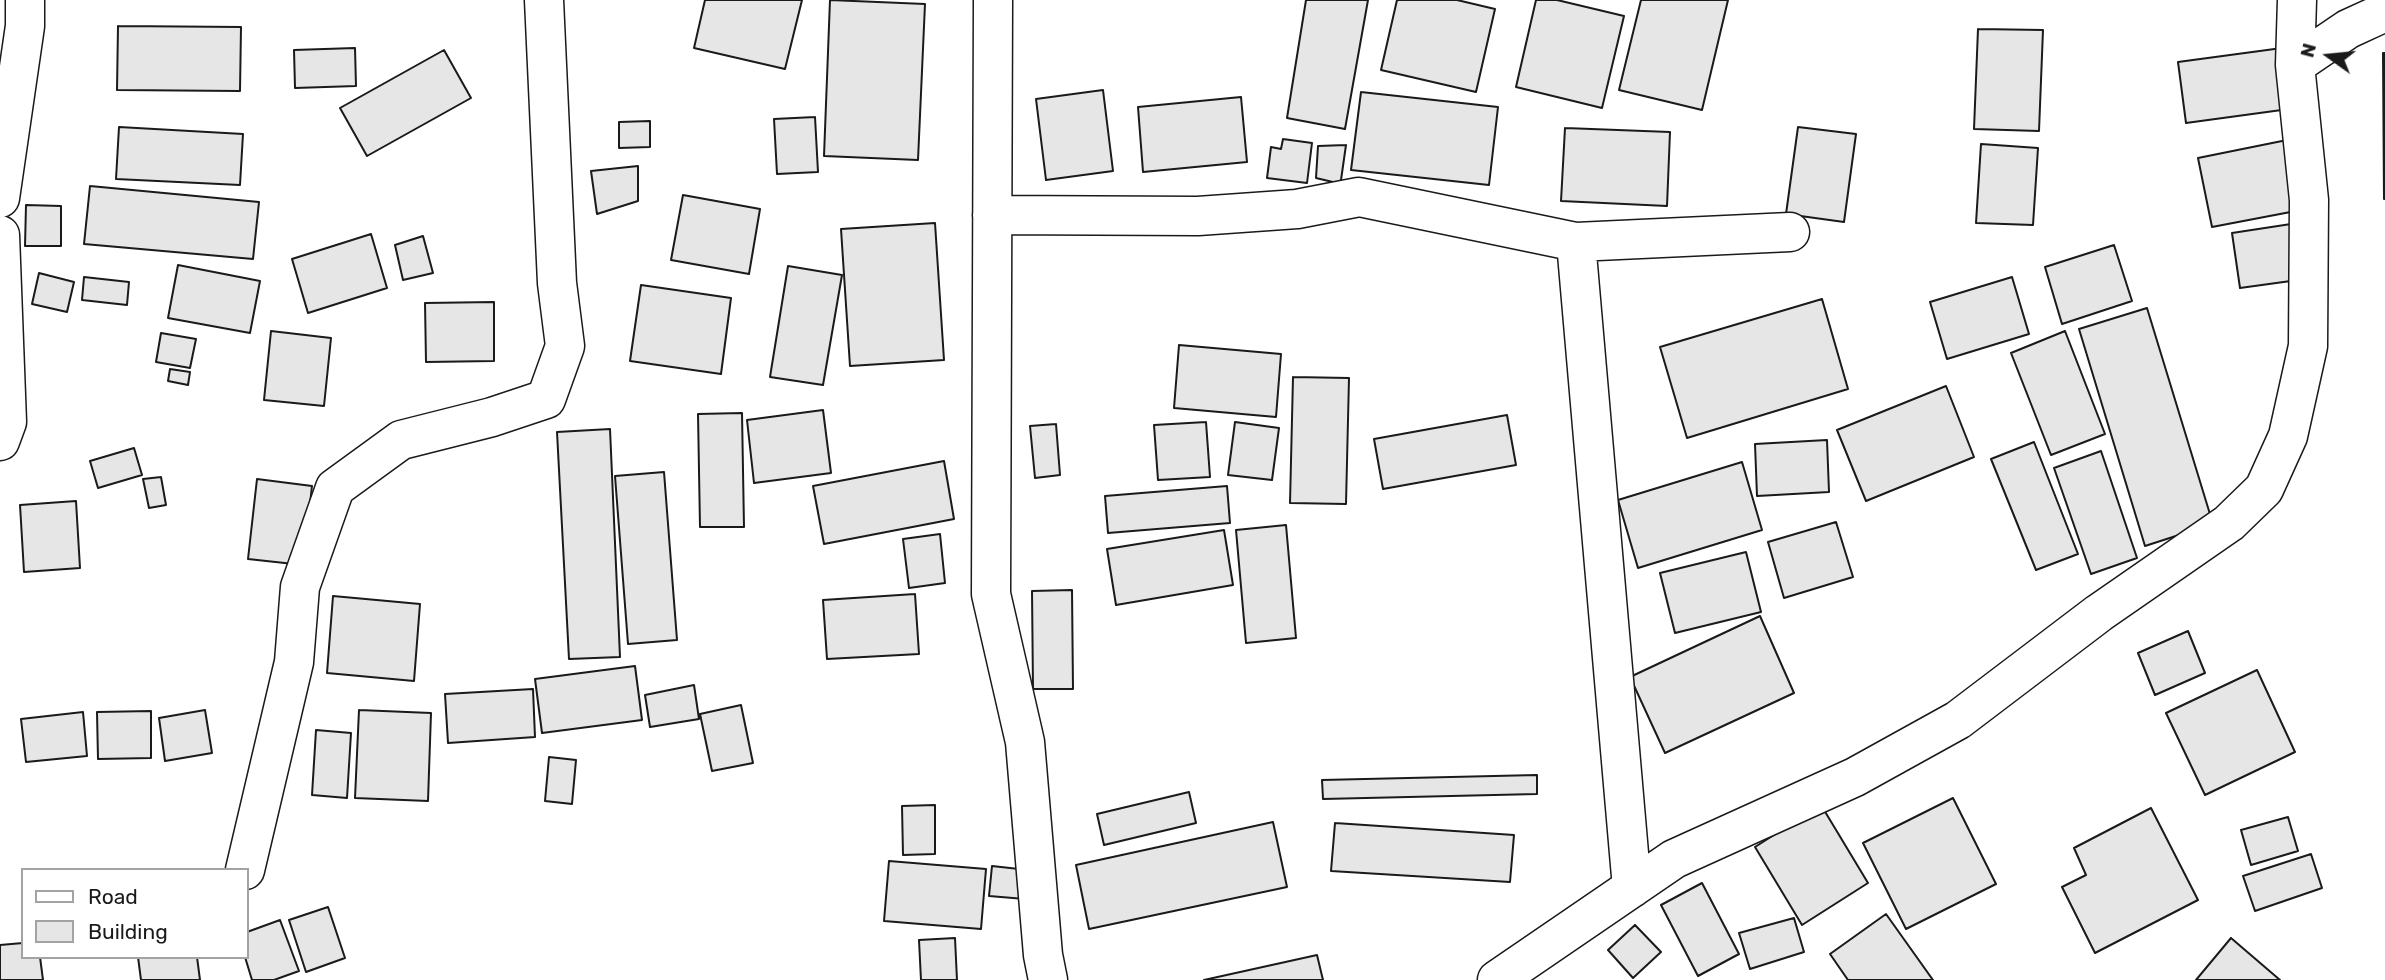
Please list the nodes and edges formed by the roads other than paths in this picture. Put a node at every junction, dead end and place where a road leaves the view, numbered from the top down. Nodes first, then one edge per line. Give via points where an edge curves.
1 (25, 0) edge
2 (544, 0) edge
3 (993, 0) edge
4 (2297, 0) edge
5 (2385, 12) edge
6 (2295, 65) junction
7 (0, 198) edge
8 (992, 215) junction
9 (1790, 232) dead end
10 (0, 235) edge
11 (1576, 242) junction
12 (0, 441) edge
13 (245, 868) edge
14 (1632, 888) junction
15 (1048, 980) edge
16 (1497, 980) edge

1 - 7 street
2 - 13 street via 557,283 565,346 546,398 401,440 335,488 300,587 294,663
3 - 8 street
4 - 6 street
5 - 6 street via 2347,29
6 - 14 street via 2309,200 2308,346 2288,436 2264,489 2229,523 2099,613 1958,720 1855,777 1674,859
8 - 11 street via 1198,216 1297,209 1359,197
8 - 15 street via 991,594 1025,742
9 - 11 street
10 - 12 street via 7,422
11 - 14 street
14 - 16 street

